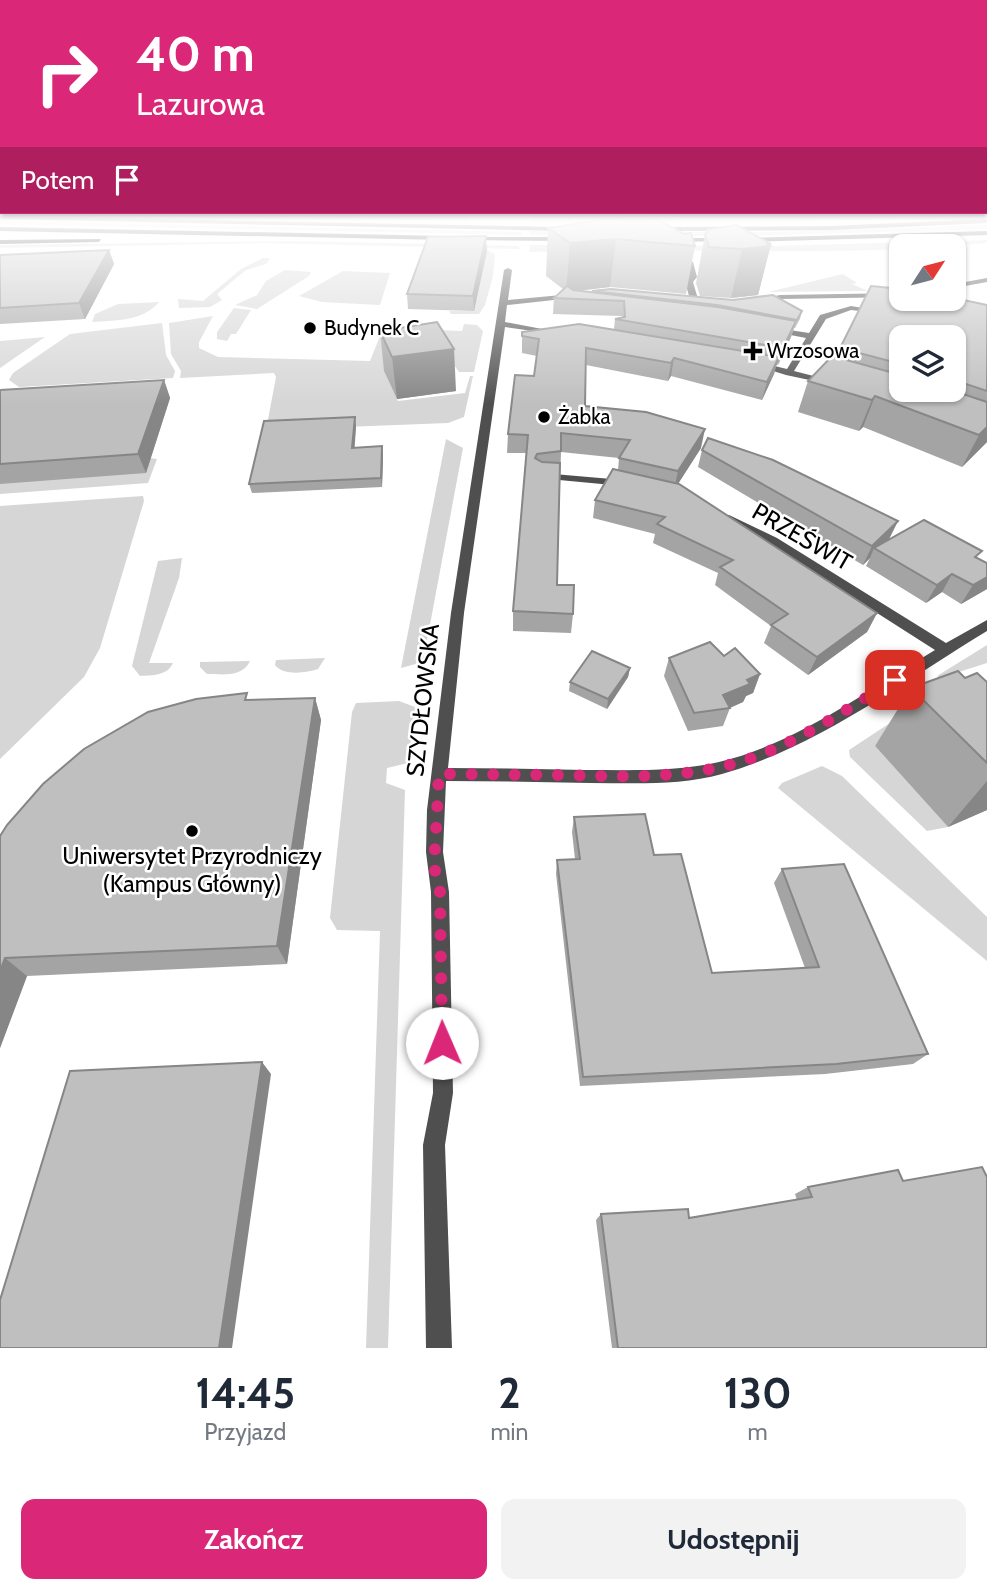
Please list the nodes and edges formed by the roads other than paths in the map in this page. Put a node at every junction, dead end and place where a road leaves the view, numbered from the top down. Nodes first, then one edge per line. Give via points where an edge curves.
1 (507, 279) edge
2 (691, 279) edge
3 (987, 280) edge
4 (966, 284) edge
5 (586, 294) edge
6 (889, 295) edge
7 (680, 298) edge
8 (561, 299) junction
9 (694, 299) junction
10 (706, 300) edge
11 (754, 301) edge
12 (504, 303) junction
13 (580, 303) edge
14 (886, 313) edge
15 (501, 324) junction
16 (759, 326) edge
17 (566, 334) edge
18 (811, 336) junction
19 (752, 364) edge
20 (789, 373) junction
21 (842, 386) edge
22 (542, 476) edge
23 (635, 485) edge
24 (715, 513) edge
25 (987, 625) edge
26 (946, 650) junction
27 (439, 774) junction
28 (439, 1348) edge

1 - 12 street, SZYDŁOWSKA
2 - 9 street
3 - 4 street
5 - 8 street
6 - 11 street
7 - 9 street
8 - 12 street
8 - 13 street
9 - 10 street
12 - 15 street, SZYDŁOWSKA
14 - 18 street via 851,308 823,317
15 - 17 street
15 - 27 street, SZYDŁOWSKA via 448,680
16 - 18 street
18 - 20 street
19 - 20 street
20 - 21 street
22 - 23 street
24 - 26 street, PRZEŚWIT via 773,541
25 - 26 street
26 - 27 street via 810,732 719,768 640,777
27 - 28 street, SZYDŁOWSKA via 434,866 440,892 443,1093 434,1145

